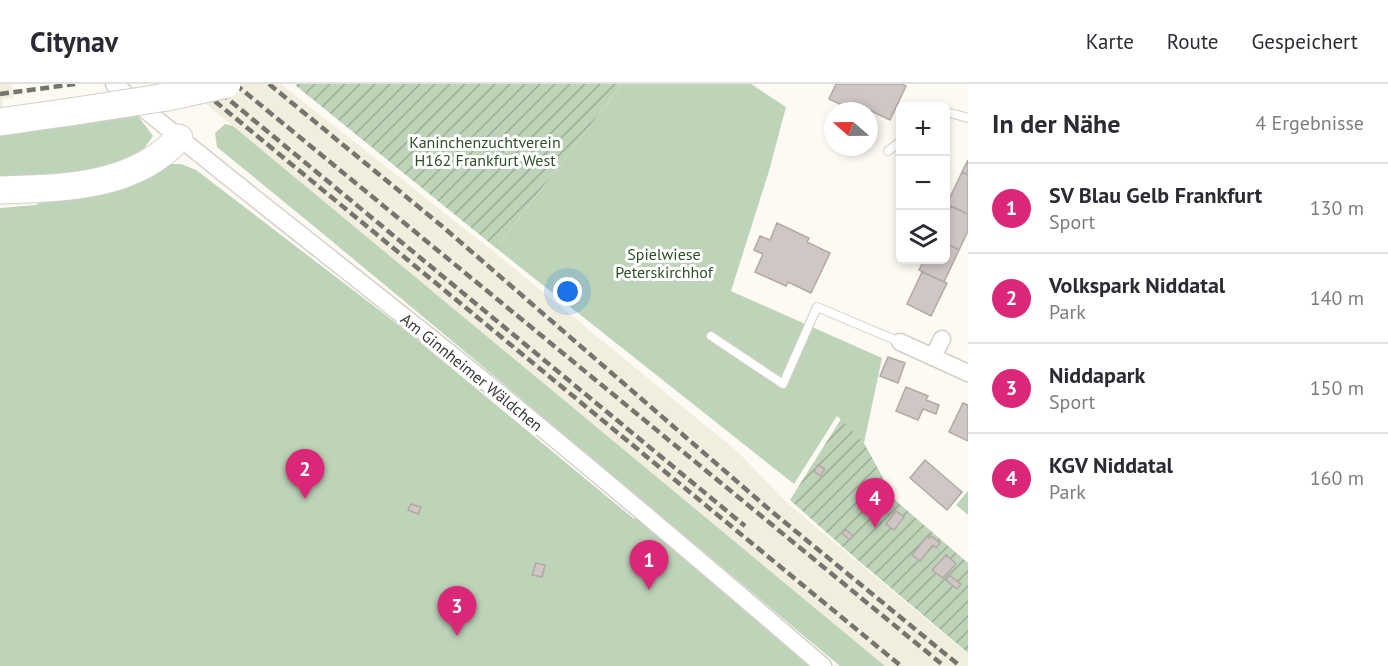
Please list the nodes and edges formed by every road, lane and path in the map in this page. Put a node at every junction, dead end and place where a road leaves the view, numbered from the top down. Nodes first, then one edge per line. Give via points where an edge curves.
1 (114, 84) edge
2 (227, 84) edge
3 (950, 113) edge
4 (968, 118) edge
5 (0, 122) edge
6 (179, 138) junction
7 (896, 145) edge
8 (888, 151) dead end
9 (0, 190) edge
10 (711, 336) dead end
11 (942, 339) dead end
12 (900, 342) joint
13 (933, 357) junction
14 (968, 373) edge
15 (823, 666) edge

1 - 6 street, Am Ginnheimer Wäldchen
2 - 5 highway, bridge
3 - 4 lane
6 - 9 highway via 146,166 113,178 67,188
6 - 15 street, Am Ginnheimer Wäldchen via 441,346
7 - 8 lane
10 - 12 lane via 783,384 818,307
11 - 13 street
12 - 13 street
13 - 14 street

